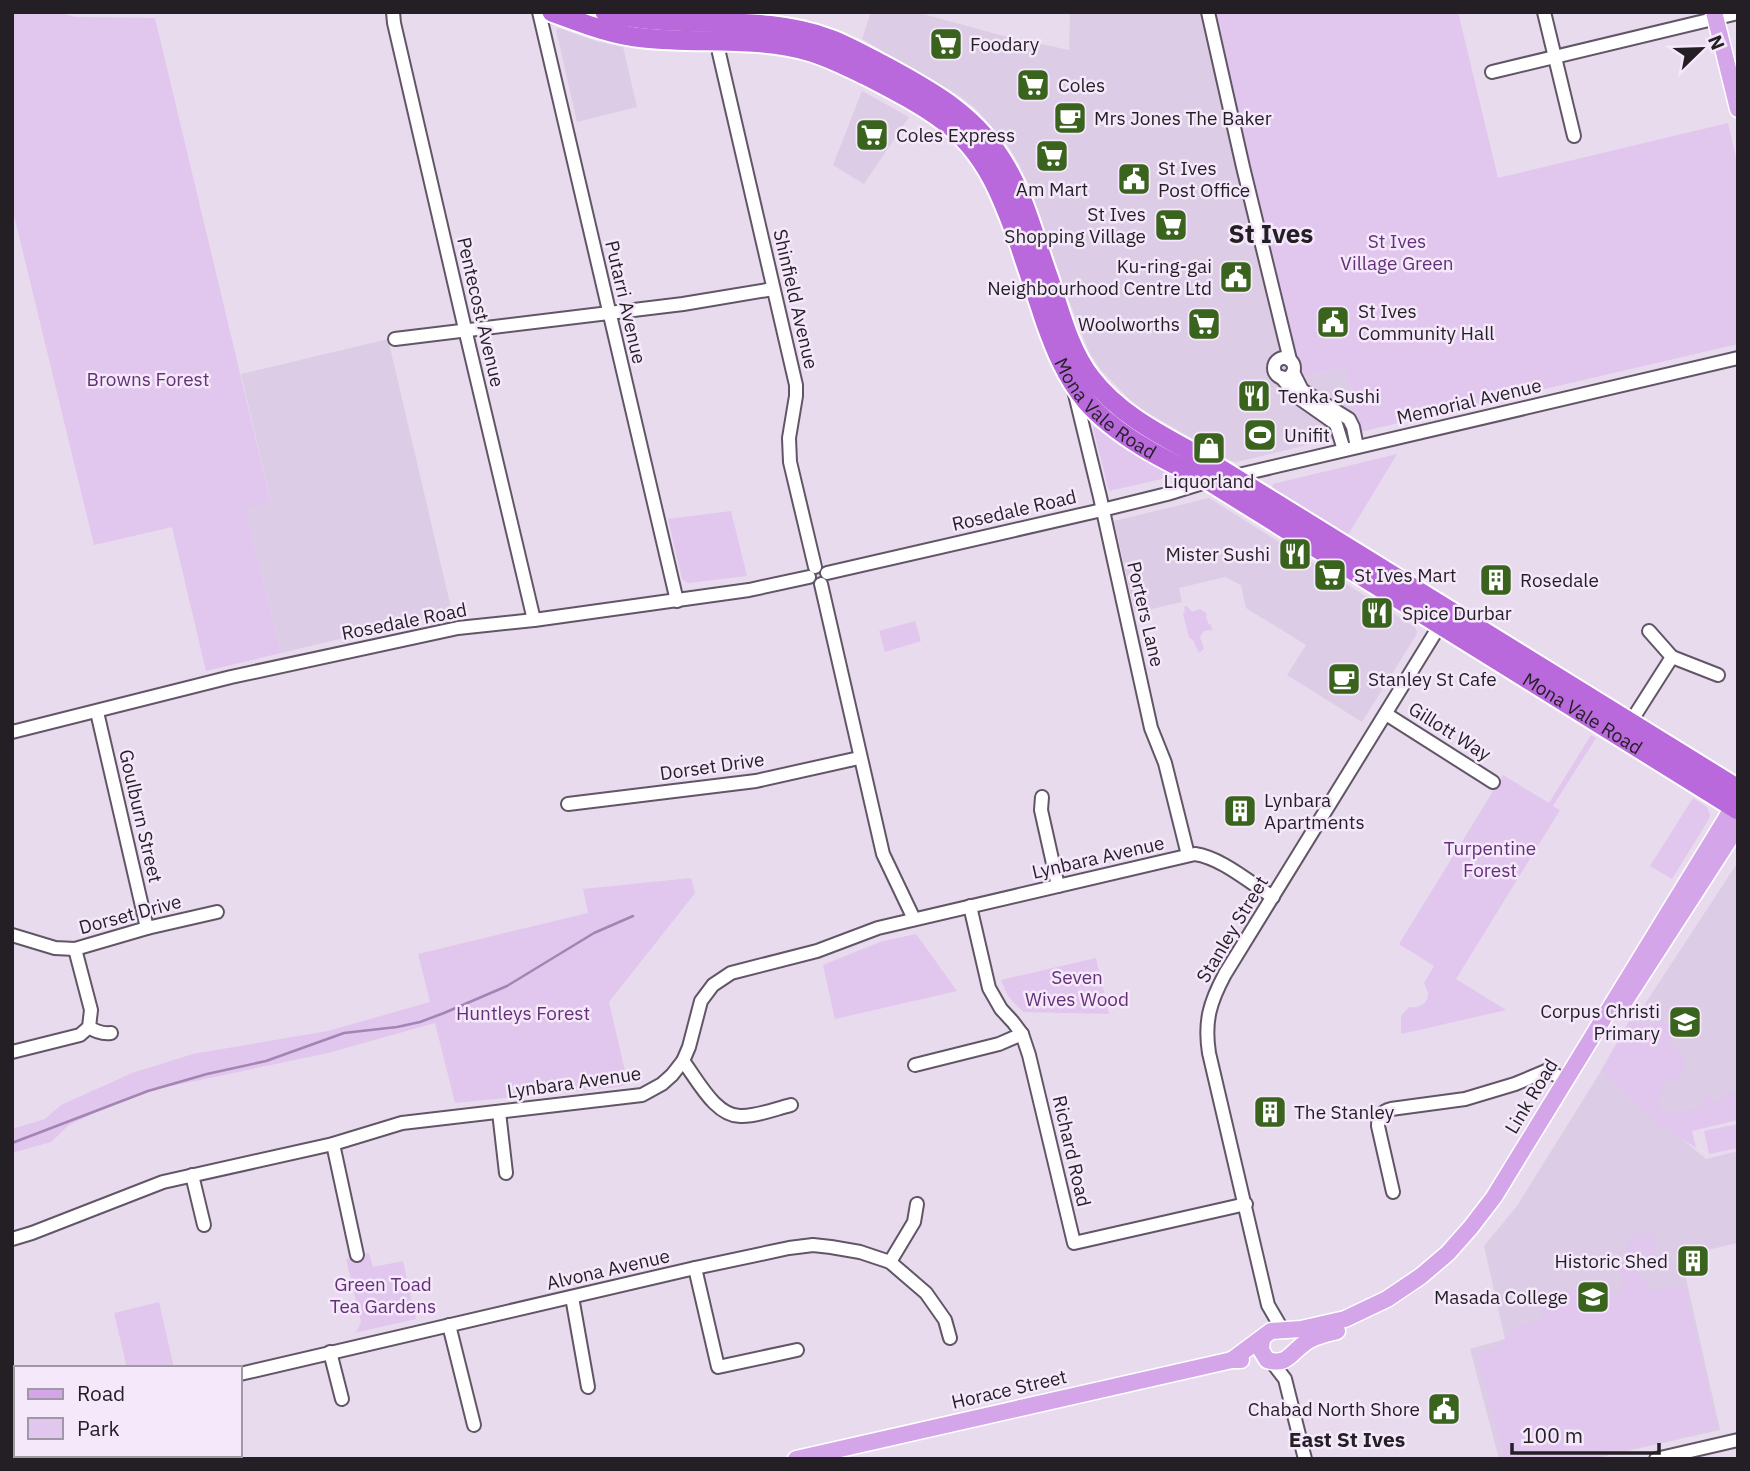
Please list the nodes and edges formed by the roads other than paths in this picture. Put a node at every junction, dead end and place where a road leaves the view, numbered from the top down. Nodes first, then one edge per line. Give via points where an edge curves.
1 (393, 12) edge
2 (539, 12) edge
3 (552, 12) edge
4 (604, 12) edge
5 (1208, 12) edge
6 (1544, 12) edge
7 (1738, 13) edge
8 (1715, 15) edge
9 (770, 19) edge
10 (727, 26) edge
11 (1554, 57) junction
12 (1492, 72) dead end
13 (1738, 109) edge
14 (1574, 136) dead end
15 (773, 289) junction
16 (609, 313) junction
17 (465, 330) junction
18 (395, 339) dead end
19 (1738, 358) edge
20 (1286, 363) junction
21 (1071, 380) junction
22 (1357, 447) junction
23 (1344, 450) junction
24 (1231, 476) junction
25 (1209, 481) junction
26 (1102, 510) junction
27 (818, 575) junction
28 (677, 601) junction
29 (1444, 618) junction
30 (534, 620) junction
31 (1649, 631) dead end
32 (1672, 657) junction
33 (1718, 675) dead end
34 (97, 712) junction
35 (1386, 713) junction
36 (1630, 723) junction
37 (12, 732) edge
38 (859, 758) junction
39 (1493, 782) dead end
40 (1042, 797) dead end
41 (568, 804) dead end
42 (1737, 806) edge
43 (1188, 855) junction
44 (1058, 886) junction
45 (1273, 897) junction
46 (970, 906) junction
47 (217, 912) dead end
48 (914, 919) junction
49 (147, 928) junction
50 (12, 935) edge
51 (75, 950) junction
52 (89, 1027) junction
53 (111, 1033) dead end
54 (1022, 1034) junction
55 (12, 1052) edge
56 (683, 1061) junction
57 (915, 1065) dead end
58 (1565, 1079) junction
59 (791, 1105) dead end
60 (499, 1112) junction
61 (333, 1144) junction
62 (506, 1172) dead end
63 (192, 1175) junction
64 (1392, 1192) dead end
65 (917, 1204) dead end
66 (1245, 1204) junction
67 (204, 1225) dead end
68 (12, 1239) edge
69 (358, 1255) dead end
70 (890, 1262) junction
71 (695, 1268) junction
72 (572, 1297) junction
73 (449, 1325) junction
74 (1274, 1333) junction
75 (950, 1338) dead end
76 (797, 1350) dead end
77 (330, 1352) junction
78 (1292, 1354) junction
79 (1233, 1360) junction
80 (1269, 1360) junction
81 (242, 1374) edge
82 (1286, 1378) junction
83 (588, 1387) dead end
84 (342, 1399) dead end
85 (474, 1425) dead end
86 (1738, 1440) edge
87 (796, 1459) edge
88 (1305, 1459) edge
89 (1656, 1459) edge

1 - 17 street, Pentecost Avenue
2 - 16 street, Putarri Avenue
3 - 10 highway, Mona Vale Road via 645,38
4 - 10 highway, Mona Vale Road via 642,20
5 - 20 street
6 - 11 street
7 - 8 street
8 - 11 street
8 - 13 main road
9 - 10 highway, Mona Vale Road
9 - 24 highway, Mona Vale Road via 859,52 925,88 971,121 1014,183 1070,341 1092,380 1127,414
10 - 15 street, Shinfield Avenue via 719,53
10 - 21 highway, Mona Vale Road via 831,59 918,104 962,137 1001,194 1055,349
11 - 12 street
11 - 14 street
15 - 16 street
15 - 27 street, Shinfield Avenue via 796,385 790,462
16 - 17 street
16 - 28 street, Putarri Avenue
17 - 18 street
17 - 30 street, Pentecost Avenue
19 - 22 street, Memorial Avenue
20 - 22 street via 1302,390 1349,419
20 - 23 street via 1300,398 1336,424
21 - 25 highway, Mona Vale Road via 1115,428
21 - 26 street, Porters Lane
22 - 23 street, Memorial Avenue
23 - 24 street, Memorial Avenue
24 - 25 street, Memorial Avenue
24 - 29 highway, Mona Vale Road
25 - 26 street, Rosedale Road
25 - 29 highway, Mona Vale Road
26 - 27 street, Rosedale Road
26 - 43 street, Porters Lane via 1151,728 1165,763
27 - 28 street, Rosedale Road
27 - 38 street, Shinfield Avenue
28 - 30 street, Rosedale Road
29 - 35 street, Stanley Street
29 - 36 highway, Mona Vale Road
29 - 42 highway, Mona Vale Road
30 - 34 street, Rosedale Road via 458,628 383,643
31 - 32 street
32 - 33 street
32 - 36 street
34 - 37 street, Rosedale Road
34 - 49 street, Goulburn Street
35 - 39 street, Gillott Way
35 - 45 street, Stanley Street
36 - 42 highway, Mona Vale Road
38 - 41 street, Dorset Drive via 756,781
38 - 48 street, Shinfield Avenue via 883,854
40 - 44 street
42 - 58 main road, Link Road
42 - 78 main road, Link Road via 1534,1154 1493,1213 1467,1244 1412,1293 1376,1316 1305,1342
43 - 44 street, Lynbara Avenue
43 - 45 street, Lynbara Avenue via 1211,858
44 - 46 street, Lynbara Avenue
45 - 66 street, Stanley Street via 1225,974 1211,1002 1206,1026
46 - 48 street, Lynbara Avenue
46 - 54 street, Richard Road via 989,989
47 - 49 street, Dorset Drive
48 - 56 street, Lynbara Avenue via 725,975 701,1001
49 - 51 street, Dorset Drive
50 - 51 street, Dorset Drive
51 - 52 street via 91,1010
52 - 53 street
52 - 55 street via 80,1035
54 - 57 street
54 - 66 street, Richard Road via 1074,1243
56 - 59 street via 714,1104 732,1116
56 - 60 street, Lynbara Avenue via 663,1084 642,1095
58 - 64 street via 1546,1071 1465,1099 1384,1112 1378,1126
58 - 74 main road, Link Road via 1494,1197 1448,1253 1368,1309 1320,1326
60 - 61 street, Lynbara Avenue via 402,1123
60 - 62 street
61 - 63 street, Lynbara Avenue
61 - 69 street
63 - 67 street
63 - 68 street, Lynbara Avenue
65 - 70 street via 914,1223
66 - 74 street, Stanley Street
70 - 71 street, Alvona Avenue via 813,1245
70 - 75 street, Alvona Avenue via 926,1293 945,1320
71 - 72 street, Alvona Avenue
71 - 76 street via 718,1367
72 - 73 street, Alvona Avenue
72 - 83 street
73 - 77 street, Alvona Avenue
73 - 85 street
74 - 78 main road via 1294,1341
74 - 79 main road, Horace Street
74 - 80 main road via 1261,1350
77 - 81 street, Alvona Avenue
77 - 84 street
78 - 80 main road via 1282,1361
78 - 82 street
79 - 80 main road, Horace Street
79 - 87 main road, Horace Street
80 - 82 street
82 - 88 street
86 - 89 street

